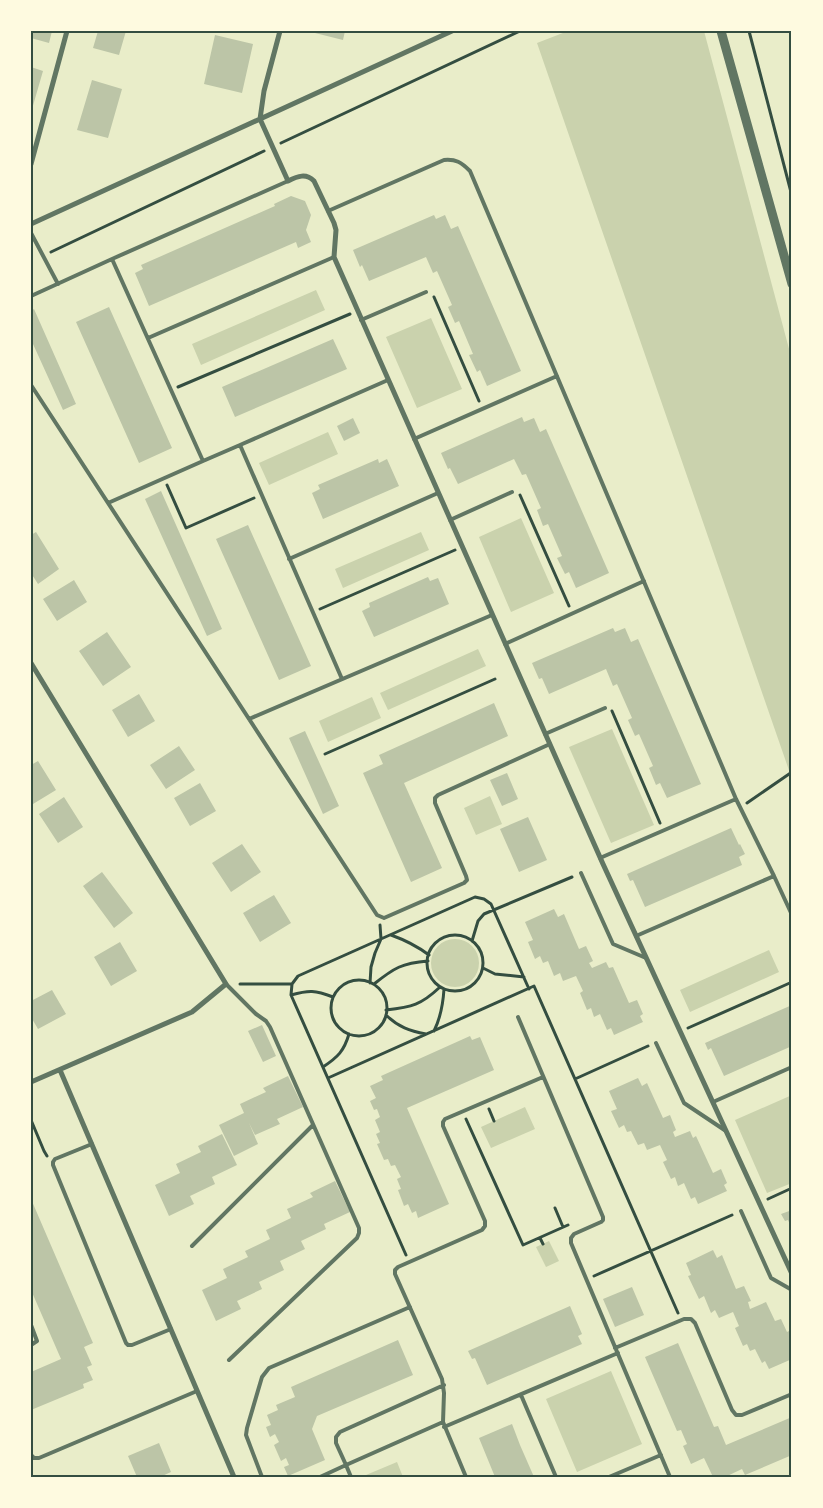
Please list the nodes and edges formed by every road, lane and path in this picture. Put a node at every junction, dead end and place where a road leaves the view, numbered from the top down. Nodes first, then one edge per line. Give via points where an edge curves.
1 (67, 31) edge
2 (280, 31) edge
3 (452, 31) edge
4 (721, 31) edge
5 (750, 31) edge
6 (260, 119) junction
7 (31, 164) edge
8 (288, 181) junction
9 (792, 196) edge
10 (328, 211) junction
11 (31, 224) edge
12 (31, 233) edge
13 (334, 257) junction
14 (112, 259) junction
15 (58, 284) junction
16 (792, 284) edge
17 (426, 292) joint
18 (31, 296) edge
19 (357, 311) junction
20 (361, 320) junction
21 (148, 338) junction
22 (557, 376) junction
23 (388, 380) junction
24 (31, 385) edge
25 (171, 390) junction
26 (482, 409) junction
27 (414, 439) junction
28 (240, 445) junction
29 (203, 461) junction
30 (164, 478) junction
31 (512, 492) joint
32 (438, 493) junction
33 (262, 494) junction
34 (108, 503) junction
35 (450, 520) junction
36 (462, 547) junction
37 (290, 558) junction
38 (644, 581) junction
39 (313, 612) junction
40 (572, 614) junction
41 (492, 615) junction
42 (505, 644) junction
43 (31, 663) edge
44 (342, 679) junction
45 (495, 679) dead end
46 (604, 708) joint
47 (249, 719) junction
48 (545, 734) junction
49 (550, 744) junction
50 (325, 754) dead end
51 (792, 772) edge
52 (736, 799) junction
53 (740, 807) junction
54 (663, 830) junction
55 (600, 858) junction
56 (581, 873) joint
57 (774, 876) junction
58 (494, 910) junction
59 (792, 915) edge
60 (391, 935) junction
61 (636, 936) junction
62 (380, 939) junction
63 (472, 942) junction
64 (429, 955) junction
65 (646, 958) junction
66 (428, 961) junction
67 (482, 968) junction
68 (524, 977) junction
69 (372, 983) junction
70 (226, 984) junction
71 (292, 984) junction
72 (440, 987) junction
73 (444, 989) junction
74 (529, 989) junction
75 (291, 995) junction
76 (333, 997) junction
77 (386, 1010) junction
78 (386, 1015) junction
79 (518, 1017) dead end
80 (434, 1031) junction
81 (349, 1034) junction
82 (426, 1034) junction
83 (656, 1043) dead end
84 (792, 1067) edge
85 (324, 1068) junction
86 (60, 1070) junction
87 (543, 1076) junction
88 (328, 1078) junction
89 (31, 1082) edge
90 (713, 1102) junction
91 (463, 1111) junction
92 (31, 1120) edge
93 (313, 1125) junction
94 (726, 1130) junction
95 (92, 1144) junction
96 (52, 1162) junction
97 (792, 1188) edge
98 (759, 1203) junction
99 (555, 1208) dead end
100 (741, 1211) joint
101 (571, 1224) dead end
102 (563, 1227) junction
103 (540, 1238) junction
104 (543, 1244) dead end
105 (192, 1246) dead end
106 (651, 1250) junction
107 (410, 1262) junction
108 (792, 1274) edge
109 (586, 1279) junction
110 (792, 1290) edge
111 (410, 1307) junction
112 (681, 1320) junction
113 (31, 1325) edge
114 (171, 1329) junction
115 (31, 1345) edge
116 (616, 1351) junction
117 (229, 1360) dead end
118 (444, 1385) junction
119 (197, 1391) junction
120 (792, 1394) edge
121 (521, 1395) junction
122 (442, 1422) junction
123 (444, 1427) junction
124 (661, 1455) junction
125 (31, 1456) edge
126 (346, 1465) junction
127 (234, 1477) edge
128 (262, 1477) edge
129 (320, 1477) edge
130 (352, 1477) edge
131 (466, 1477) edge
132 (556, 1477) edge
133 (609, 1477) edge
134 (670, 1477) edge

1 - 7 street
2 - 6 street
3 - 6 street
4 - 16 street
5 - 9 path
6 - 8 street
6 - 11 street
8 - 10 street via 299,176 310,177
8 - 14 lane
10 - 13 street via 336,230
10 - 22 lane via 444,160 462,163 470,171
12 - 15 lane
13 - 19 street
13 - 21 lane
14 - 15 lane
14 - 21 lane
15 - 18 lane
17 - 20 lane
17 - 26 path via 433,295
19 - 20 street
19 - 25 path
20 - 23 street
21 - 25 lane
22 - 26 lane
22 - 38 lane
23 - 27 street
23 - 28 lane
24 - 34 lane
25 - 29 lane
26 - 27 lane
27 - 32 street
28 - 29 lane
28 - 33 lane
29 - 30 lane
30 - 33 path via 186,528
30 - 34 lane
31 - 35 lane
31 - 40 path via 521,496
32 - 35 street
32 - 37 lane
33 - 37 lane
34 - 47 lane
35 - 36 street
36 - 39 path
36 - 41 street
37 - 39 lane
38 - 40 lane
38 - 52 lane
39 - 44 lane
40 - 42 lane
41 - 42 street
41 - 44 lane
42 - 48 street
43 - 70 street
44 - 47 lane
45 - 50 path
46 - 48 lane
46 - 54 path via 612,710
47 - 49 lane via 377,915 384,918 467,880 435,798
48 - 49 street
49 - 55 street
51 - 53 path
52 - 53 lane
52 - 54 lane
53 - 57 lane
54 - 55 lane
55 - 61 street
56 - 58 path
56 - 65 lane via 613,944
57 - 59 lane
57 - 61 lane
58 - 60 path via 484,899 475,897
58 - 63 path via 478,921
58 - 68 path
60 - 62 path
60 - 64 path via 404,939
61 - 65 street
62 - 69 path via 371,967
62 - 71 path via 298,976
63 - 64 path via 463,936 445,937
63 - 67 path via 482,954
64 - 66 path
65 - 90 street
66 - 69 path via 411,962 392,969
66 - 72 path via 429,973
67 - 68 path via 496,974
67 - 73 path via 479,979 465,990
68 - 74 path
69 - 76 path via 349,982 341,986
69 - 77 path via 385,998
70 - 71 path
70 - 86 street via 192,1012
70 - 93 lane via 266,1021
71 - 75 path
72 - 73 path
72 - 77 path via 427,999 408,1008
73 - 80 path via 444,1003
74 - 80 path
74 - 106 path via 534,986
75 - 76 path via 308,991
75 - 85 path
76 - 81 path via 332,1018
77 - 78 path
78 - 81 path via 376,1030 369,1034
78 - 82 path via 402,1028
79 - 87 lane
80 - 82 path
81 - 85 path via 345,1047
82 - 88 path
83 - 94 lane via 684,1103
84 - 90 lane
85 - 88 path
86 - 89 street
86 - 95 street
87 - 91 lane
87 - 109 lane via 603,1217 601,1222 571,1238
88 - 107 path
90 - 94 street
91 - 103 path via 523,1245
91 - 107 lane via 445,1119 443,1126 485,1226
92 - 96 path
93 - 105 lane
93 - 117 lane via 359,1233
94 - 98 street
95 - 96 lane
95 - 114 street
96 - 114 lane via 126,1343 132,1345
97 - 98 path
98 - 108 street
99 - 102 path
100 - 106 path
100 - 110 lane via 770,1278
101 - 102 path
102 - 103 path
103 - 104 path
106 - 109 path
106 - 112 path
107 - 111 lane via 398,1267 395,1274
109 - 116 lane
111 - 118 lane
111 - 128 lane via 265,1372 246,1435
112 - 116 lane
112 - 120 lane via 690,1319 694,1323 736,1415
113 - 115 lane via 37,1341
114 - 119 street
116 - 121 lane
116 - 124 lane
118 - 122 lane
118 - 126 lane via 340,1432 336,1443
119 - 125 lane via 39,1458
119 - 127 street
121 - 123 lane
121 - 132 lane
122 - 123 lane
122 - 126 lane
123 - 131 lane
124 - 133 lane
124 - 134 lane
126 - 129 lane
126 - 130 lane

